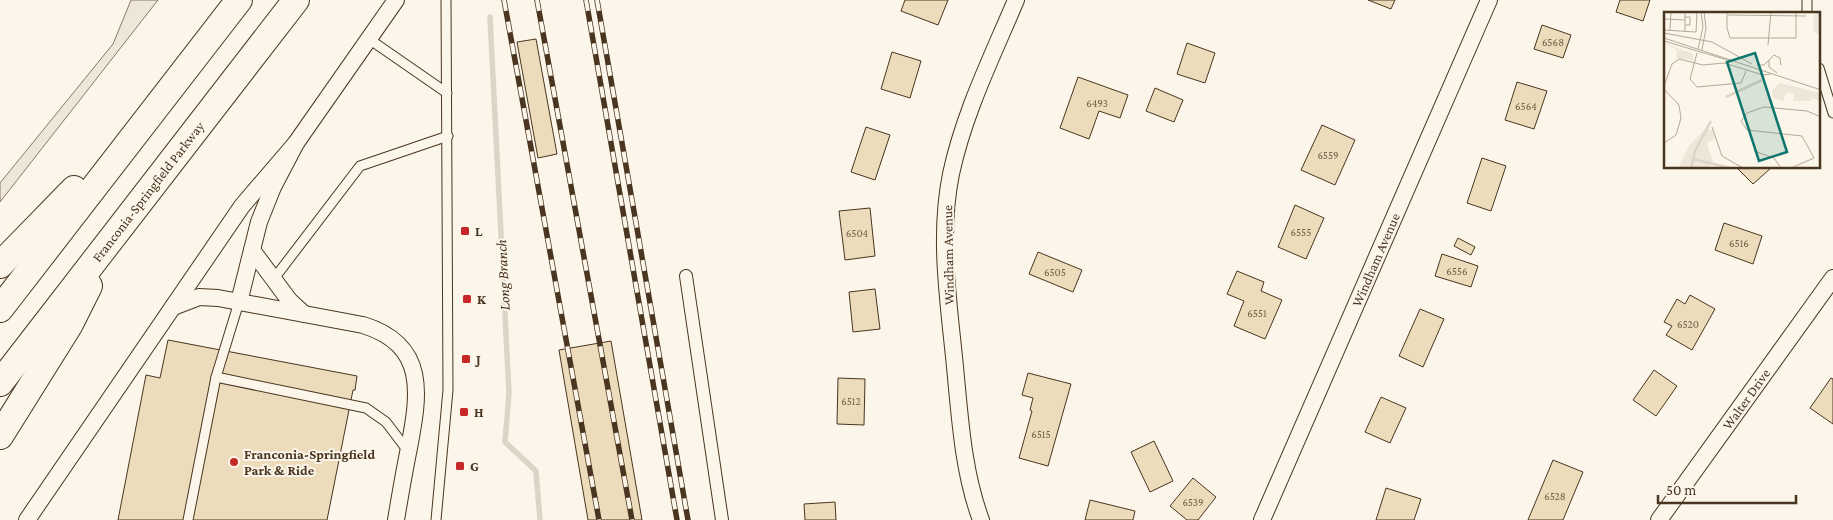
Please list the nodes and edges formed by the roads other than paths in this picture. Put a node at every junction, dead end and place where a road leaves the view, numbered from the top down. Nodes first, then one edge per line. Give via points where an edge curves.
1 (225, 0) edge
2 (239, 0) edge
3 (296, 0) edge
4 (396, 0) edge
5 (446, 0) edge
6 (1016, 0) edge
7 (1489, 0) edge
8 (217, 28) junction
9 (369, 38) junction
10 (1820, 71) edge
11 (447, 94) junction
12 (164, 98) junction
13 (1833, 113) edge
14 (448, 136) junction
15 (296, 143) junction
16 (119, 228) junction
17 (252, 250) junction
18 (0, 265) edge
19 (686, 276) dead end
20 (1833, 278) edge
21 (273, 280) junction
22 (239, 302) junction
23 (171, 308) junction
24 (0, 309) edge
25 (304, 314) junction
26 (216, 377) junction
27 (0, 383) edge
28 (0, 436) edge
29 (408, 451) junction
30 (28, 520) edge
31 (188, 520) edge
32 (396, 520) edge
33 (436, 520) edge
34 (722, 520) edge
35 (981, 520) edge
36 (1262, 520) edge
37 (1659, 520) edge

1 - 8 main road
2 - 8 main road
3 - 16 main road, Franconia-Springfield Parkway
4 - 9 street
5 - 11 lane
6 - 35 street, Windham Avenue via 961,136 951,174 946,216 958,400 966,464
7 - 36 street, Windham Avenue
8 - 12 main road
9 - 11 lane
9 - 15 street
10 - 13 lane
11 - 14 lane
12 - 18 main road
12 - 24 main road
14 - 21 lane via 360,166
14 - 33 lane via 448,390
15 - 17 street via 266,202
15 - 23 street via 242,206
16 - 27 main road, Franconia-Springfield Parkway
16 - 28 main road via 70,324
17 - 21 street
17 - 22 street
19 - 34 street
20 - 37 street, Walter Drive
21 - 25 street
22 - 23 street via 199,297
22 - 25 street
22 - 26 lane
23 - 30 street
25 - 29 street via 372,328 391,340 408,358 418,389
26 - 29 lane via 350,403 379,416
26 - 31 lane
29 - 32 street

